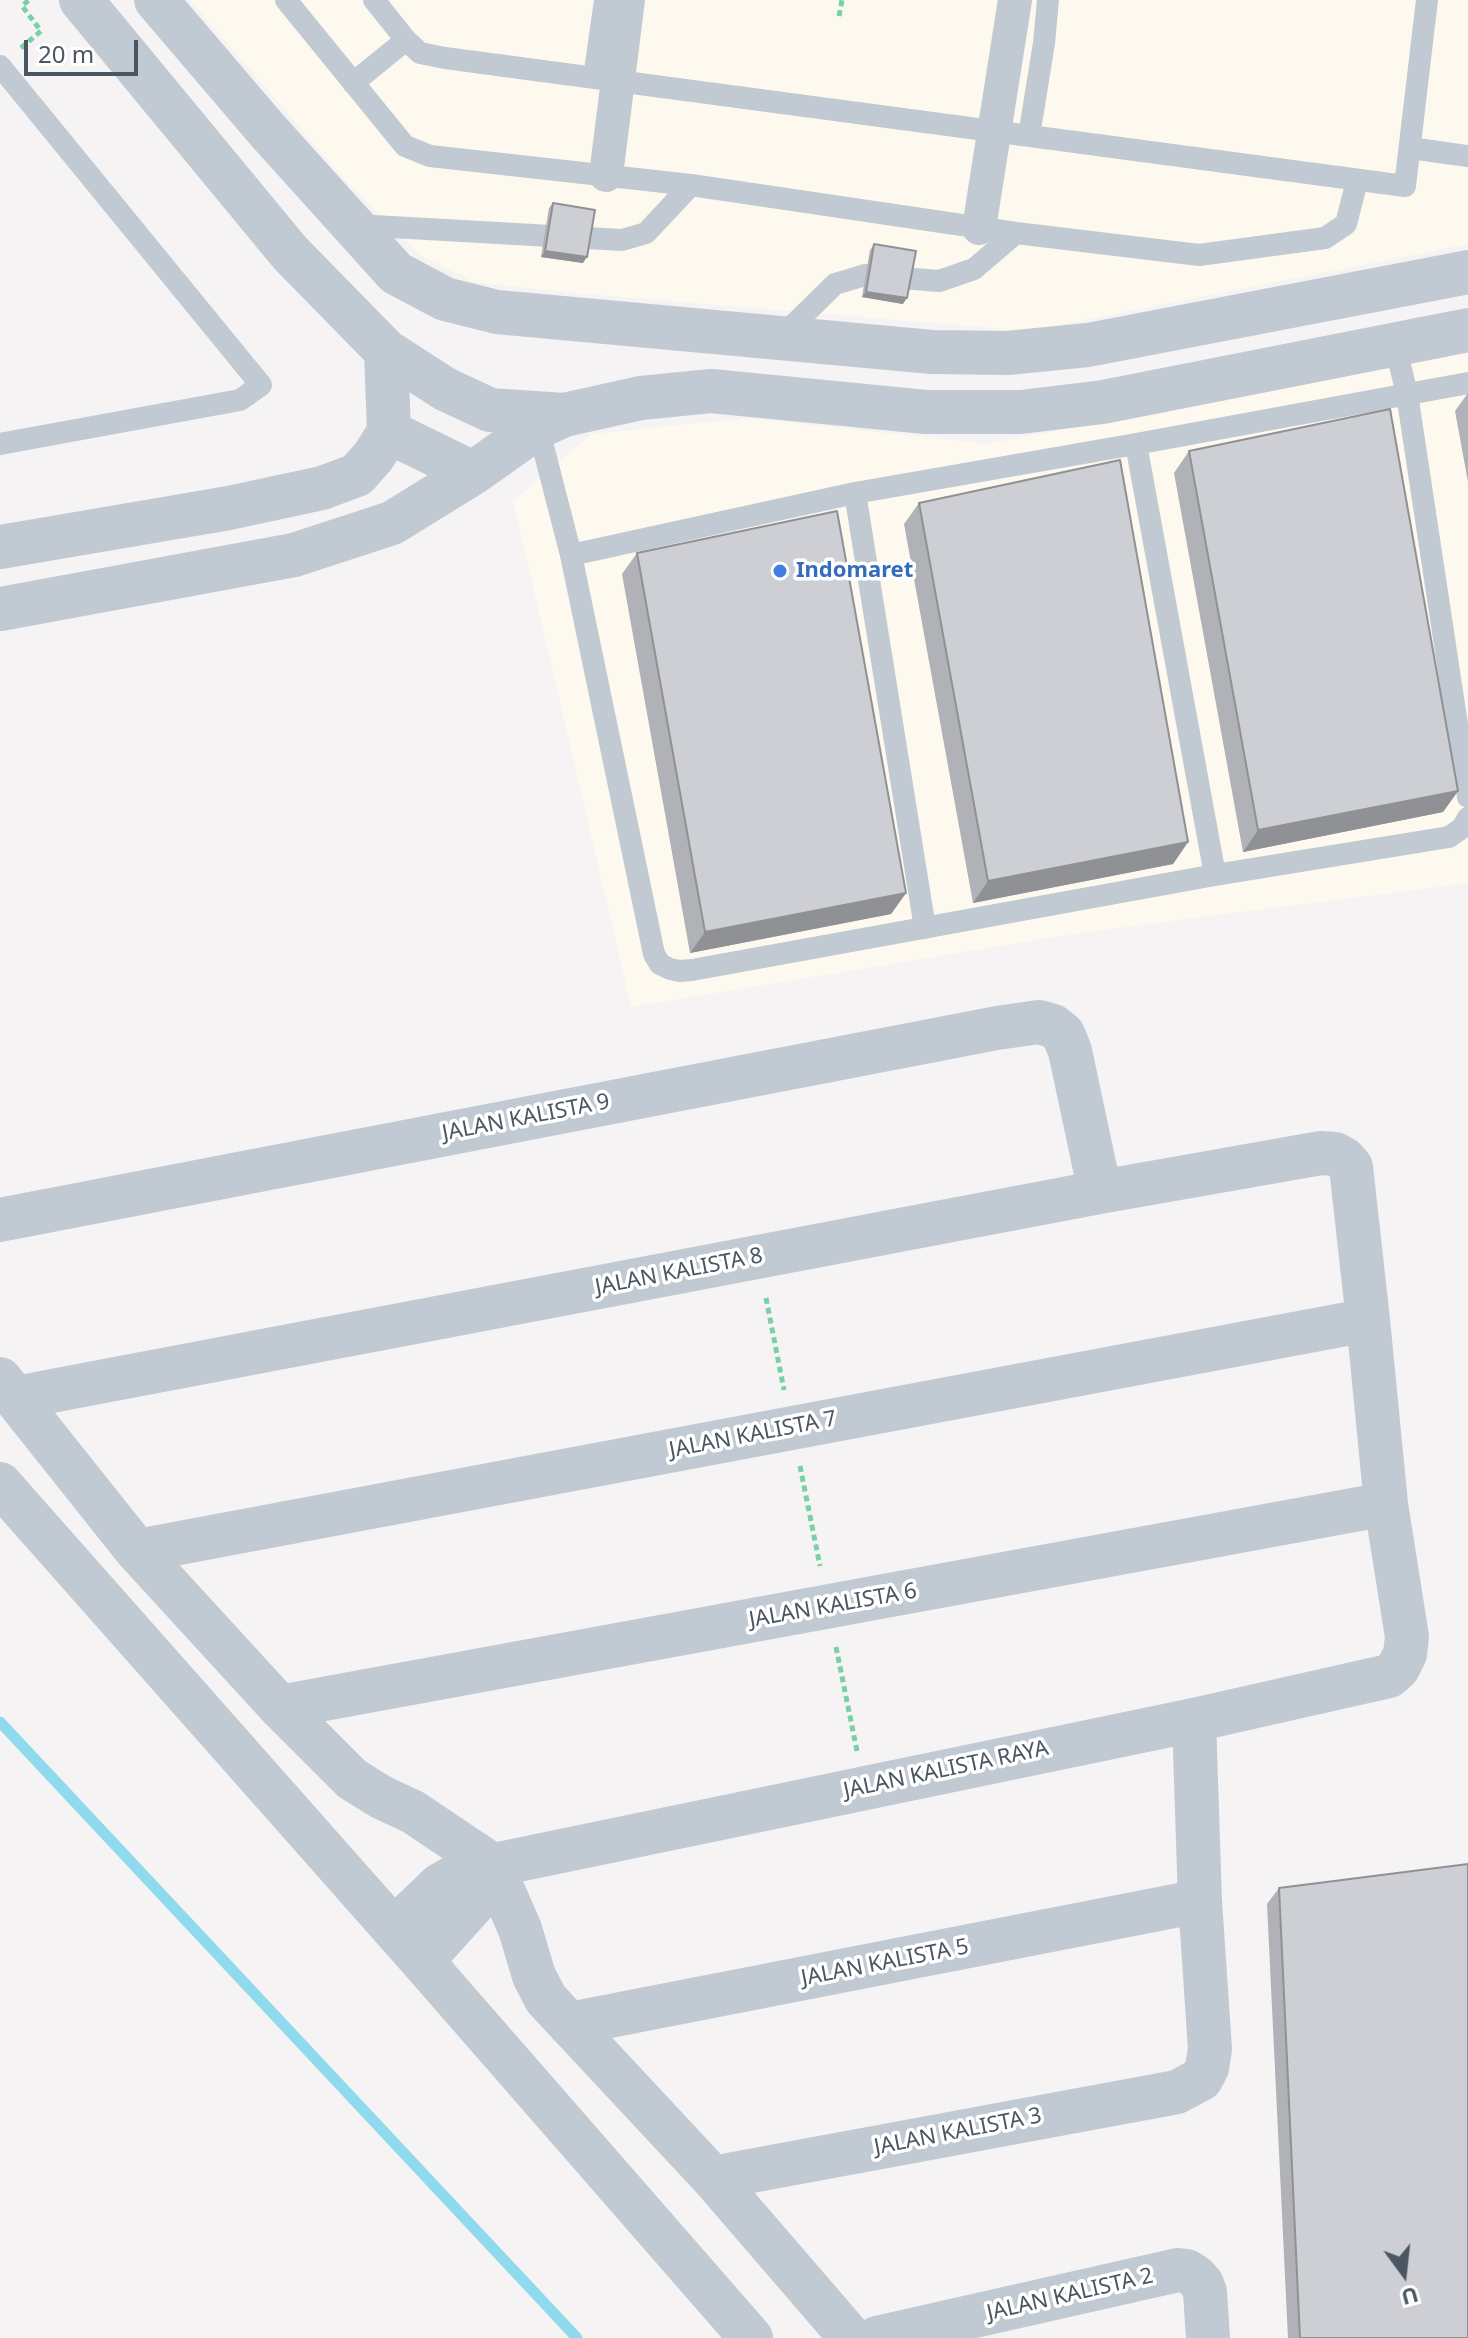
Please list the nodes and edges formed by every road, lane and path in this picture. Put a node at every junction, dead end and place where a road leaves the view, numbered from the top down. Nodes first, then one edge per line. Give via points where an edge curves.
1 (29, 0) edge
2 (81, 0) edge
3 (156, 0) edge
4 (286, 0) edge
5 (374, 0) edge
6 (605, 0) edge
7 (628, 0) edge
8 (842, 0) edge
9 (1015, 0) edge
10 (1048, 0) edge
11 (1427, 0) edge
12 (839, 16) dead end
13 (406, 40) junction
14 (0, 66) edge
15 (606, 80) junction
16 (353, 83) junction
17 (995, 132) junction
18 (1029, 136) junction
19 (1410, 148) junction
20 (1468, 156) edge
21 (606, 175) junction
22 (1357, 181) junction
23 (691, 185) junction
24 (351, 225) junction
25 (979, 228) junction
26 (1016, 233) junction
27 (1468, 272) edge
28 (1468, 330) edge
29 (780, 338) junction
30 (1395, 345) junction
31 (386, 351) junction
32 (1468, 383) edge
33 (1407, 394) junction
34 (551, 421) junction
35 (389, 432) junction
36 (0, 444) edge
37 (1136, 444) junction
38 (473, 473) junction
39 (855, 493) junction
40 (0, 547) edge
41 (571, 555) junction
42 (0, 609) edge
43 (1468, 797) edge
44 (1468, 818) edge
45 (1215, 875) junction
46 (925, 928) junction
47 (1100, 1192) junction
48 (0, 1220) edge
49 (758, 1257) junction
50 (1368, 1320) junction
51 (7, 1388) edge
52 (792, 1428) junction
53 (0, 1484) edge
54 (1386, 1504) junction
55 (137, 1551) junction
56 (828, 1607) junction
57 (280, 1707) junction
58 (1194, 1720) junction
59 (864, 1787) junction
60 (492, 1865) junction
61 (1200, 1901) junction
62 (394, 1929) junction
63 (422, 1961) junction
64 (569, 2024) junction
65 (713, 2178) junction
66 (751, 2338) edge
67 (851, 2338) edge
68 (877, 2338) edge
69 (1208, 2338) edge

1 - 14 path via 22,6 41,31
2 - 31 street via 290,253
3 - 24 street
4 - 16 lane
5 - 13 lane
6 - 15 lane
7 - 15 street
8 - 12 path
9 - 17 street
10 - 18 lane
11 - 19 lane
13 - 15 lane via 420,53
13 - 16 lane
14 - 36 lane via 261,385 240,400
15 - 17 lane
15 - 21 street
16 - 21 lane via 405,146 430,156
17 - 18 lane
17 - 25 street
18 - 22 lane
19 - 20 lane
19 - 22 lane via 1405,186
21 - 23 lane
22 - 26 lane via 1346,224 1325,238 1199,255
23 - 24 lane via 646,233 622,240
23 - 25 lane
24 - 29 street via 396,273 445,299 497,312
25 - 26 lane
26 - 29 lane via 974,269 939,281 865,275 835,284
27 - 29 street via 1088,345 1007,353
28 - 30 street
30 - 33 lane
30 - 34 street via 1103,402 1021,412 926,412 711,391 641,398
31 - 34 street via 490,410
31 - 35 street
32 - 33 lane
33 - 37 lane
33 - 43 lane
34 - 38 street
34 - 41 lane
35 - 38 street
35 - 40 street via 357,475 322,488
37 - 39 lane
37 - 45 lane
38 - 42 street via 392,523 294,555
39 - 41 lane
39 - 46 lane
41 - 46 lane via 660,964 692,970
44 - 45 lane via 1449,837
45 - 46 lane
47 - 48 street, JALAN KALISTA 9 via 1070,1051 1063,1034 1039,1022
47 - 49 street, JALAN KALISTA 8
47 - 50 street, JALAN KALISTA 8 via 1335,1154 1351,1167 1353,1177
49 - 51 street, JALAN KALISTA 8
49 - 52 path
50 - 52 street, JALAN KALISTA 7
50 - 54 street
51 - 55 street
52 - 55 street, JALAN KALISTA 7
52 - 56 path
53 - 62 street
54 - 56 street, JALAN KALISTA 6
54 - 58 street, JALAN KALISTA RAYA via 1407,1637 1398,1668 1389,1676
55 - 57 street
56 - 57 street, JALAN KALISTA 6
56 - 59 path
57 - 60 street via 352,1779
58 - 59 street, JALAN KALISTA RAYA
58 - 61 street
59 - 60 street, JALAN KALISTA RAYA
60 - 62 street, JALAN KALISTA RAYA via 465,1871 440,1885
60 - 63 street via 485,1891
60 - 64 street via 534,1976
61 - 64 street, JALAN KALISTA 5
61 - 65 street, JALAN KALISTA 3 via 1210,2049 1201,2079 1177,2092
62 - 63 street
63 - 66 street
64 - 65 street
65 - 67 street
68 - 69 street, JALAN KALISTA 2 via 1178,2270 1196,2277 1205,2292

